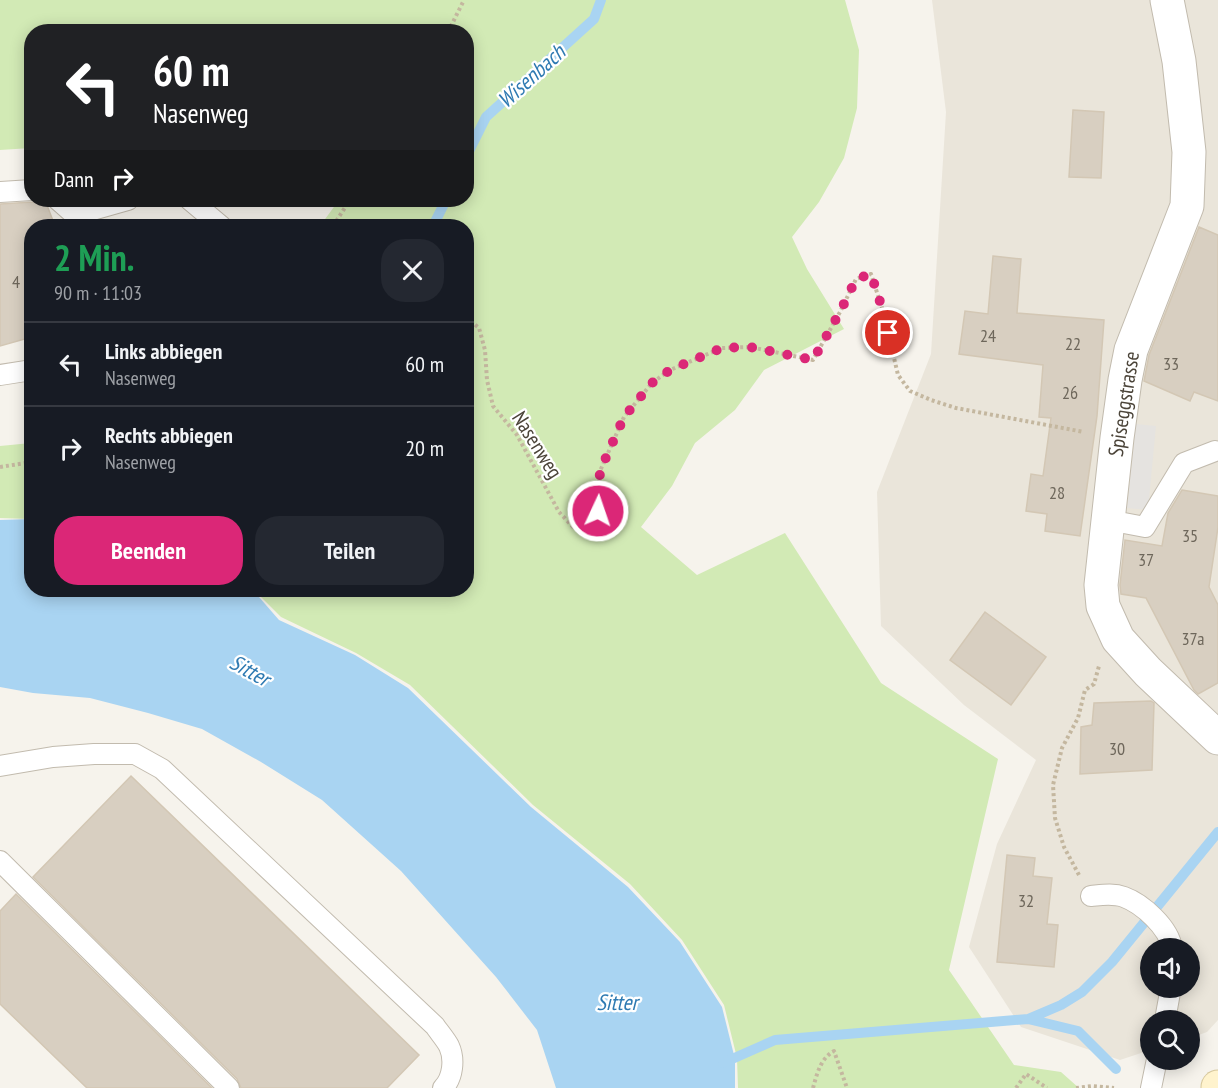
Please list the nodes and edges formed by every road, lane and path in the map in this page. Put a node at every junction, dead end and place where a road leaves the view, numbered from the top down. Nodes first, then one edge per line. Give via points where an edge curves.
1 (464, 0) edge
2 (1167, 0) edge
3 (452, 24) edge
4 (24, 190) edge
5 (0, 192) edge
6 (66, 207) edge
7 (103, 207) edge
8 (198, 207) edge
9 (213, 219) edge
10 (474, 324) edge
11 (24, 371) edge
12 (0, 375) edge
13 (1117, 438) junction
14 (1215, 451) dead end
15 (24, 463) edge
16 (0, 466) edge
17 (1108, 520) junction
18 (1099, 665) dead end
19 (1218, 738) edge
20 (0, 766) edge
21 (0, 861) edge
22 (1080, 876) dead end
23 (1090, 896) dead end
24 (1169, 938) edge
25 (1155, 1070) edge
26 (229, 1088) edge
27 (443, 1088) edge
28 (813, 1088) edge
29 (847, 1088) edge
30 (1016, 1088) edge
31 (1047, 1088) edge
32 (1076, 1088) edge
33 (1114, 1088) edge
34 (1151, 1088) edge

1 - 3 path
2 - 13 street, Spiseggstrasse via 1179,61 1189,152 1187,206 1131,350
4 - 5 lane
6 - 7 lane via 75,215
8 - 9 lane
10 - 13 path, Nasenweg via 485,350 493,406 517,435 559,512 586,535 596,530 600,471 624,417 652,383 670,370 722,348 750,347 813,360 856,279 871,274 898,375 910,391 956,408
11 - 12 lane
13 - 17 street, Spiseggstrasse
14 - 17 lane via 1184,463 1145,527
15 - 16 path
17 - 19 street, Spiseggstrasse via 1101,585 1103,606 1118,639
18 - 22 path via 1094,684 1084,690 1053,785 1055,818 1064,847
20 - 27 lane via 53,757 135,754 162,769 435,1026 449,1047 453,1066
21 - 26 lane
23 - 24 lane via 1123,897 1162,926
25 - 34 lane
28 - 29 path via 819,1068 827,1055 834,1052
30 - 31 path via 1026,1074
32 - 33 path

